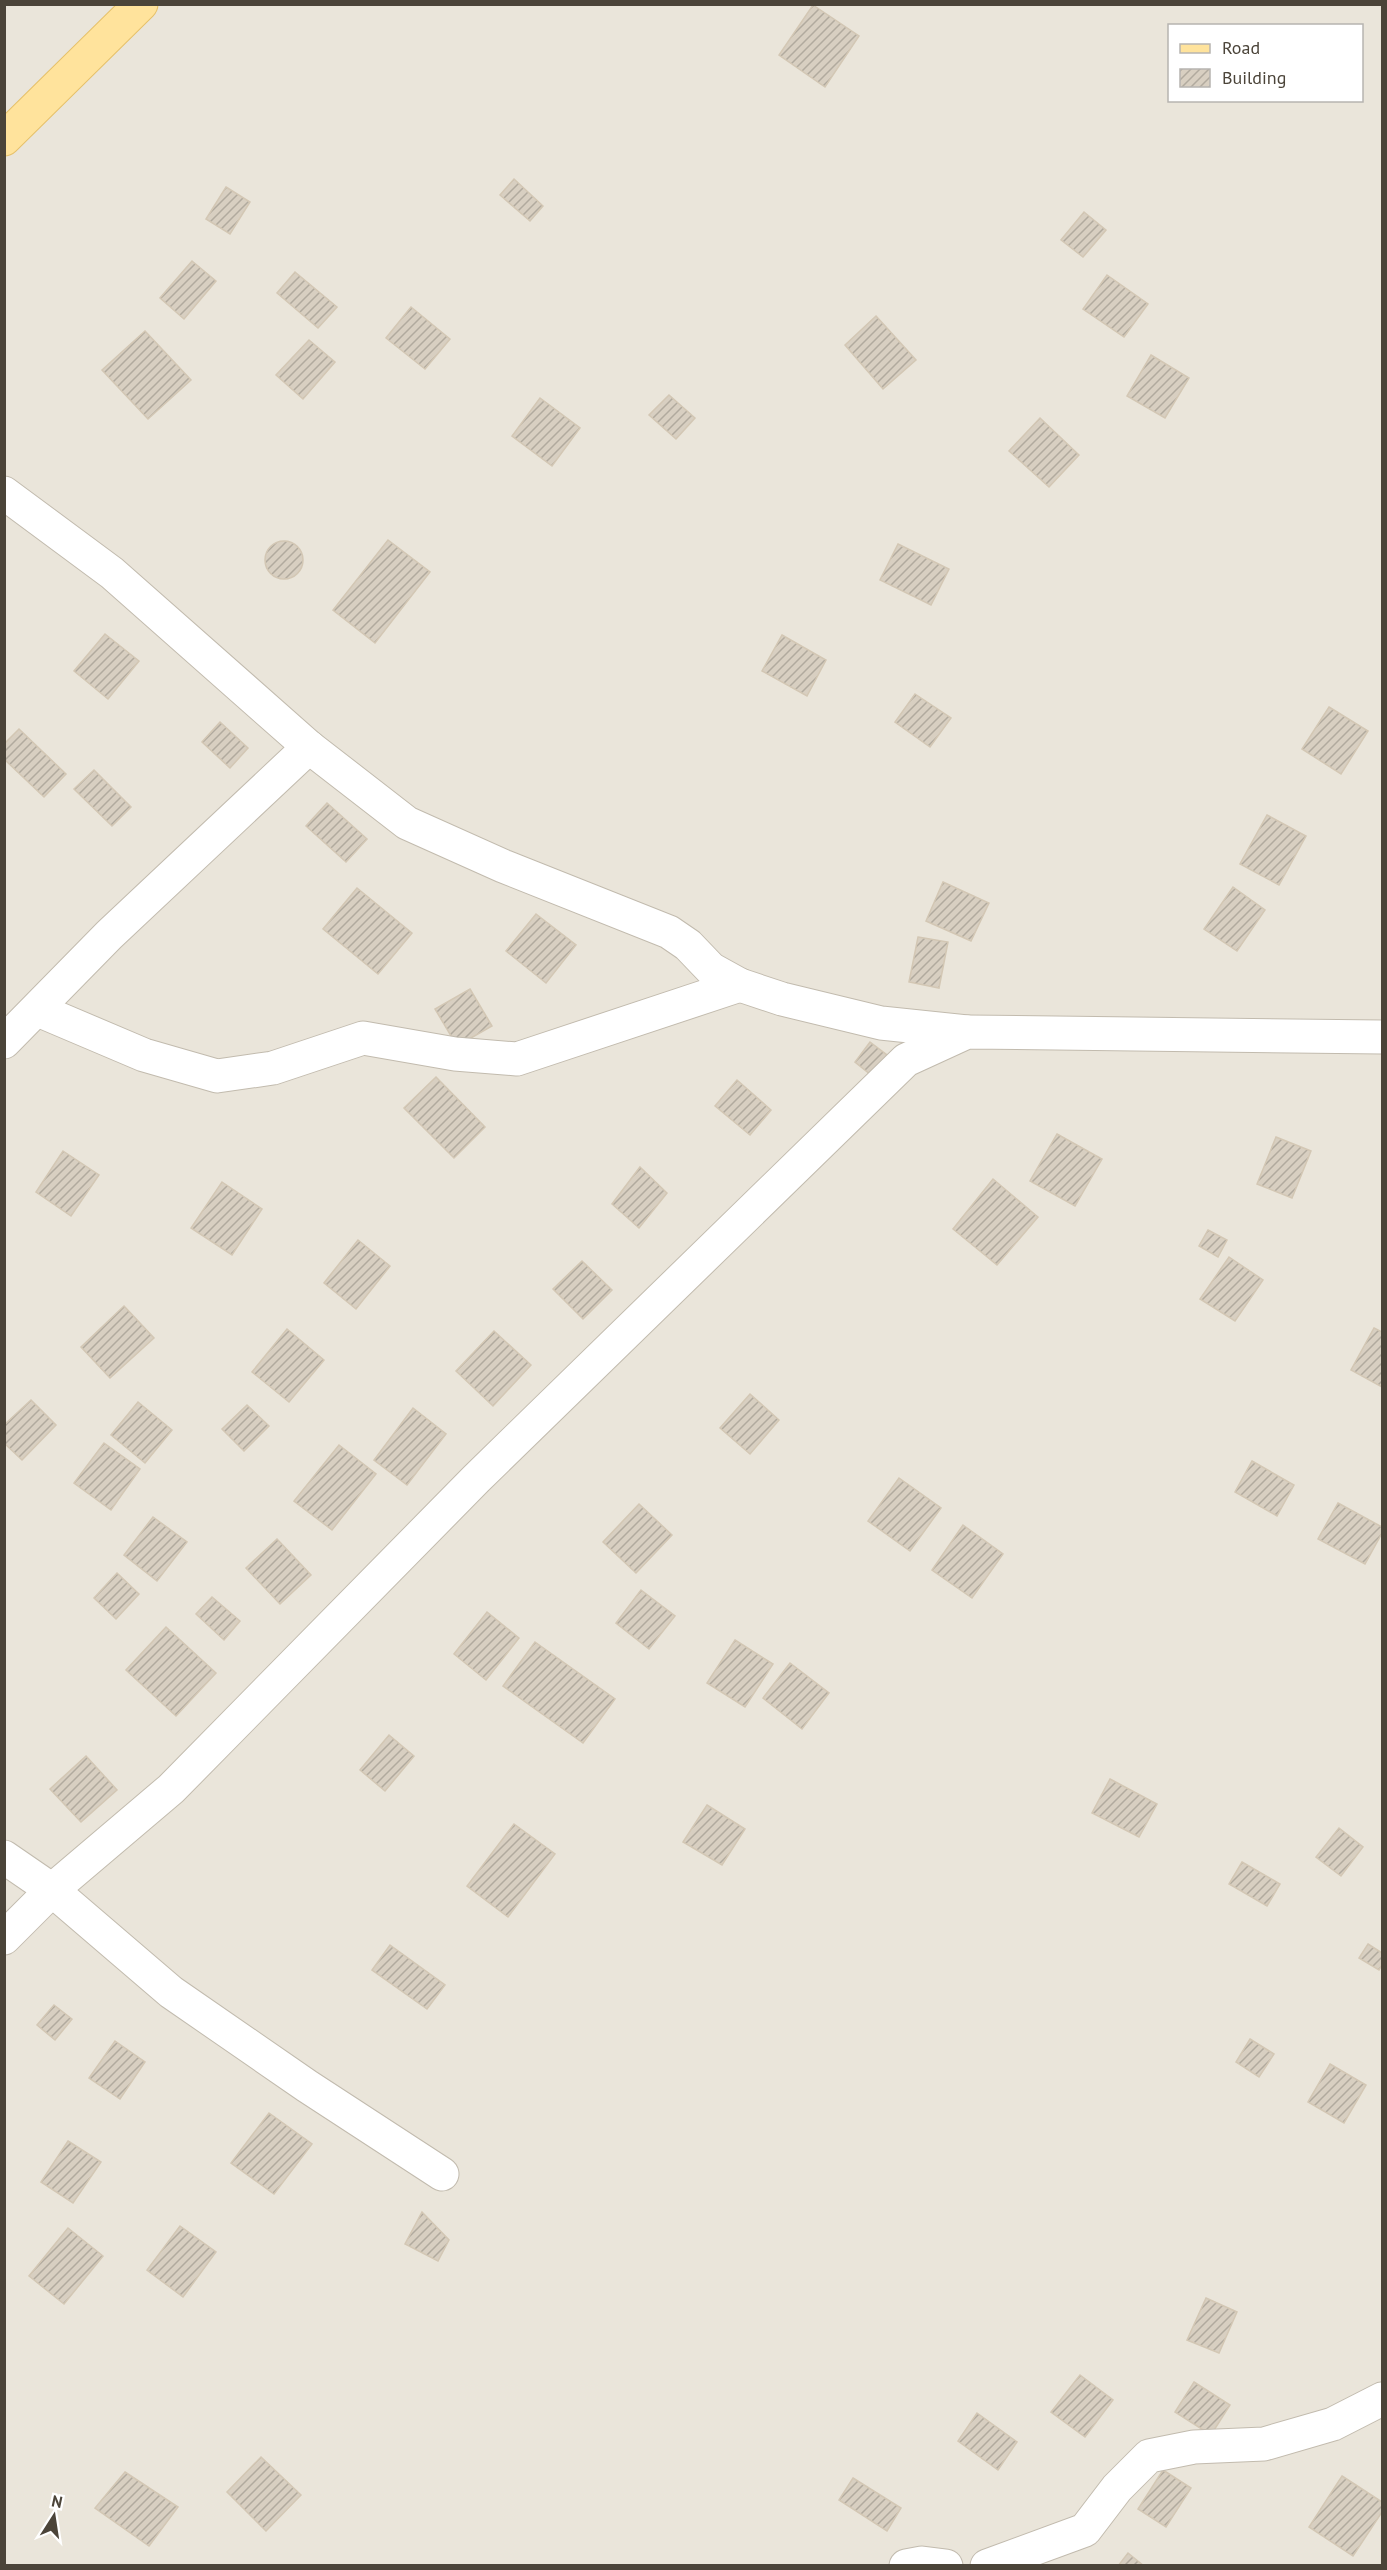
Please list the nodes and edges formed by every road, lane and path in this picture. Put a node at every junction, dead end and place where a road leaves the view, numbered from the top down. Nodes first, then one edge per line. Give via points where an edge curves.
1 (141, 4) edge
2 (4, 139) edge
3 (4, 493) edge
4 (309, 747) junction
5 (740, 986) junction
6 (38, 1010) junction
7 (966, 1032) junction
8 (1383, 1037) edge
9 (4, 1042) edge
10 (4, 1857) edge
11 (52, 1890) junction
12 (4, 1938) edge
13 (442, 2174) dead end
14 (1383, 2399) edge
15 (906, 2565) edge
16 (946, 2565) edge
17 (987, 2565) edge

1 - 2 main road
3 - 4 street via 112,573
4 - 5 street via 407,823 669,932 711,969
4 - 6 street via 109,935
5 - 6 street via 517,1059 455,1054 363,1038 273,1068 217,1076 144,1055
5 - 7 street via 881,1023
6 - 9 street
7 - 8 street
7 - 11 street via 906,1060 476,1479 171,1789
10 - 11 street
11 - 12 street
11 - 13 street via 171,1992
14 - 17 street via 1332,2424 1264,2444 1194,2447 1149,2456 1117,2488 1085,2530
15 - 16 street

